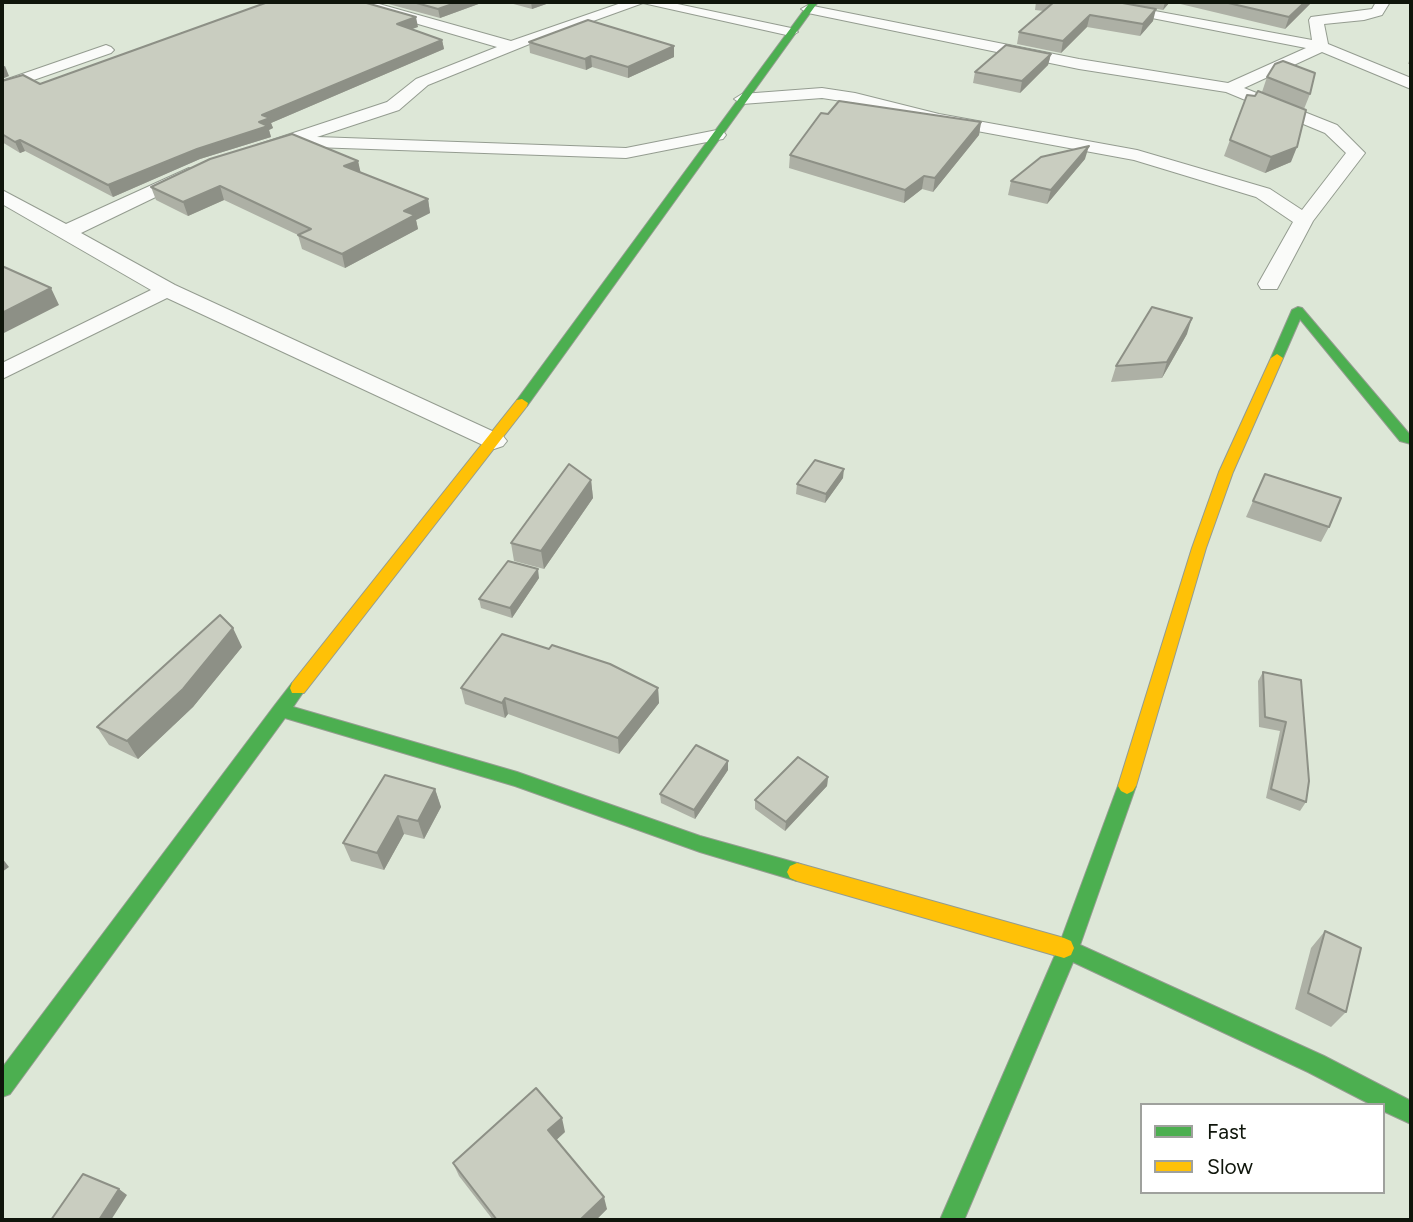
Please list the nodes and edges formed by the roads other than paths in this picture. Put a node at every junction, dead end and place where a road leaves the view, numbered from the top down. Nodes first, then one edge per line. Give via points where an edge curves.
1 (358, 2) edge
2 (637, 2) edge
3 (649, 2) edge
4 (1090, 2) edge
5 (1382, 2) edge
6 (811, 6) edge
7 (791, 32) junction
8 (512, 46) junction
9 (1321, 47) junction
10 (106, 50) dead end
11 (1369, 67) junction
12 (1411, 74) edge
13 (1411, 85) edge
14 (2, 86) edge
15 (1230, 88) junction
16 (742, 99) junction
17 (717, 135) junction
18 (289, 141) junction
19 (242, 155) edge
20 (207, 166) edge
21 (2, 197) edge
22 (1304, 220) junction
23 (66, 232) junction
24 (1269, 284) dead end
25 (167, 290) junction
26 (2, 372) edge
27 (1411, 440) edge
28 (494, 441) junction
29 (281, 710) junction
30 (1068, 949) junction
31 (2, 1086) edge
32 (1411, 1113) edge
33 (952, 1220) edge

1 - 8 street
2 - 8 street
3 - 7 street
4 - 9 street via 1137,15 1264,33
5 - 9 street via 1377,12 1364,16 1316,20
6 - 7 street
6 - 15 street via 1079,64
7 - 16 street
8 - 18 street via 422,82 393,106
9 - 11 street
9 - 15 street
10 - 14 street
11 - 12 street
11 - 13 street
15 - 22 street via 1331,129 1356,153
16 - 17 street
16 - 22 street via 822,93 1137,155 1263,193
17 - 18 street via 626,153
17 - 28 street
18 - 19 street
20 - 23 street
21 - 23 street
22 - 24 street
23 - 25 street
25 - 26 street
25 - 28 street
27 - 30 street via 1298,310 1226,472 1127,785
28 - 29 street
29 - 30 street via 517,779 700,844
29 - 31 street
30 - 32 street
30 - 33 street

